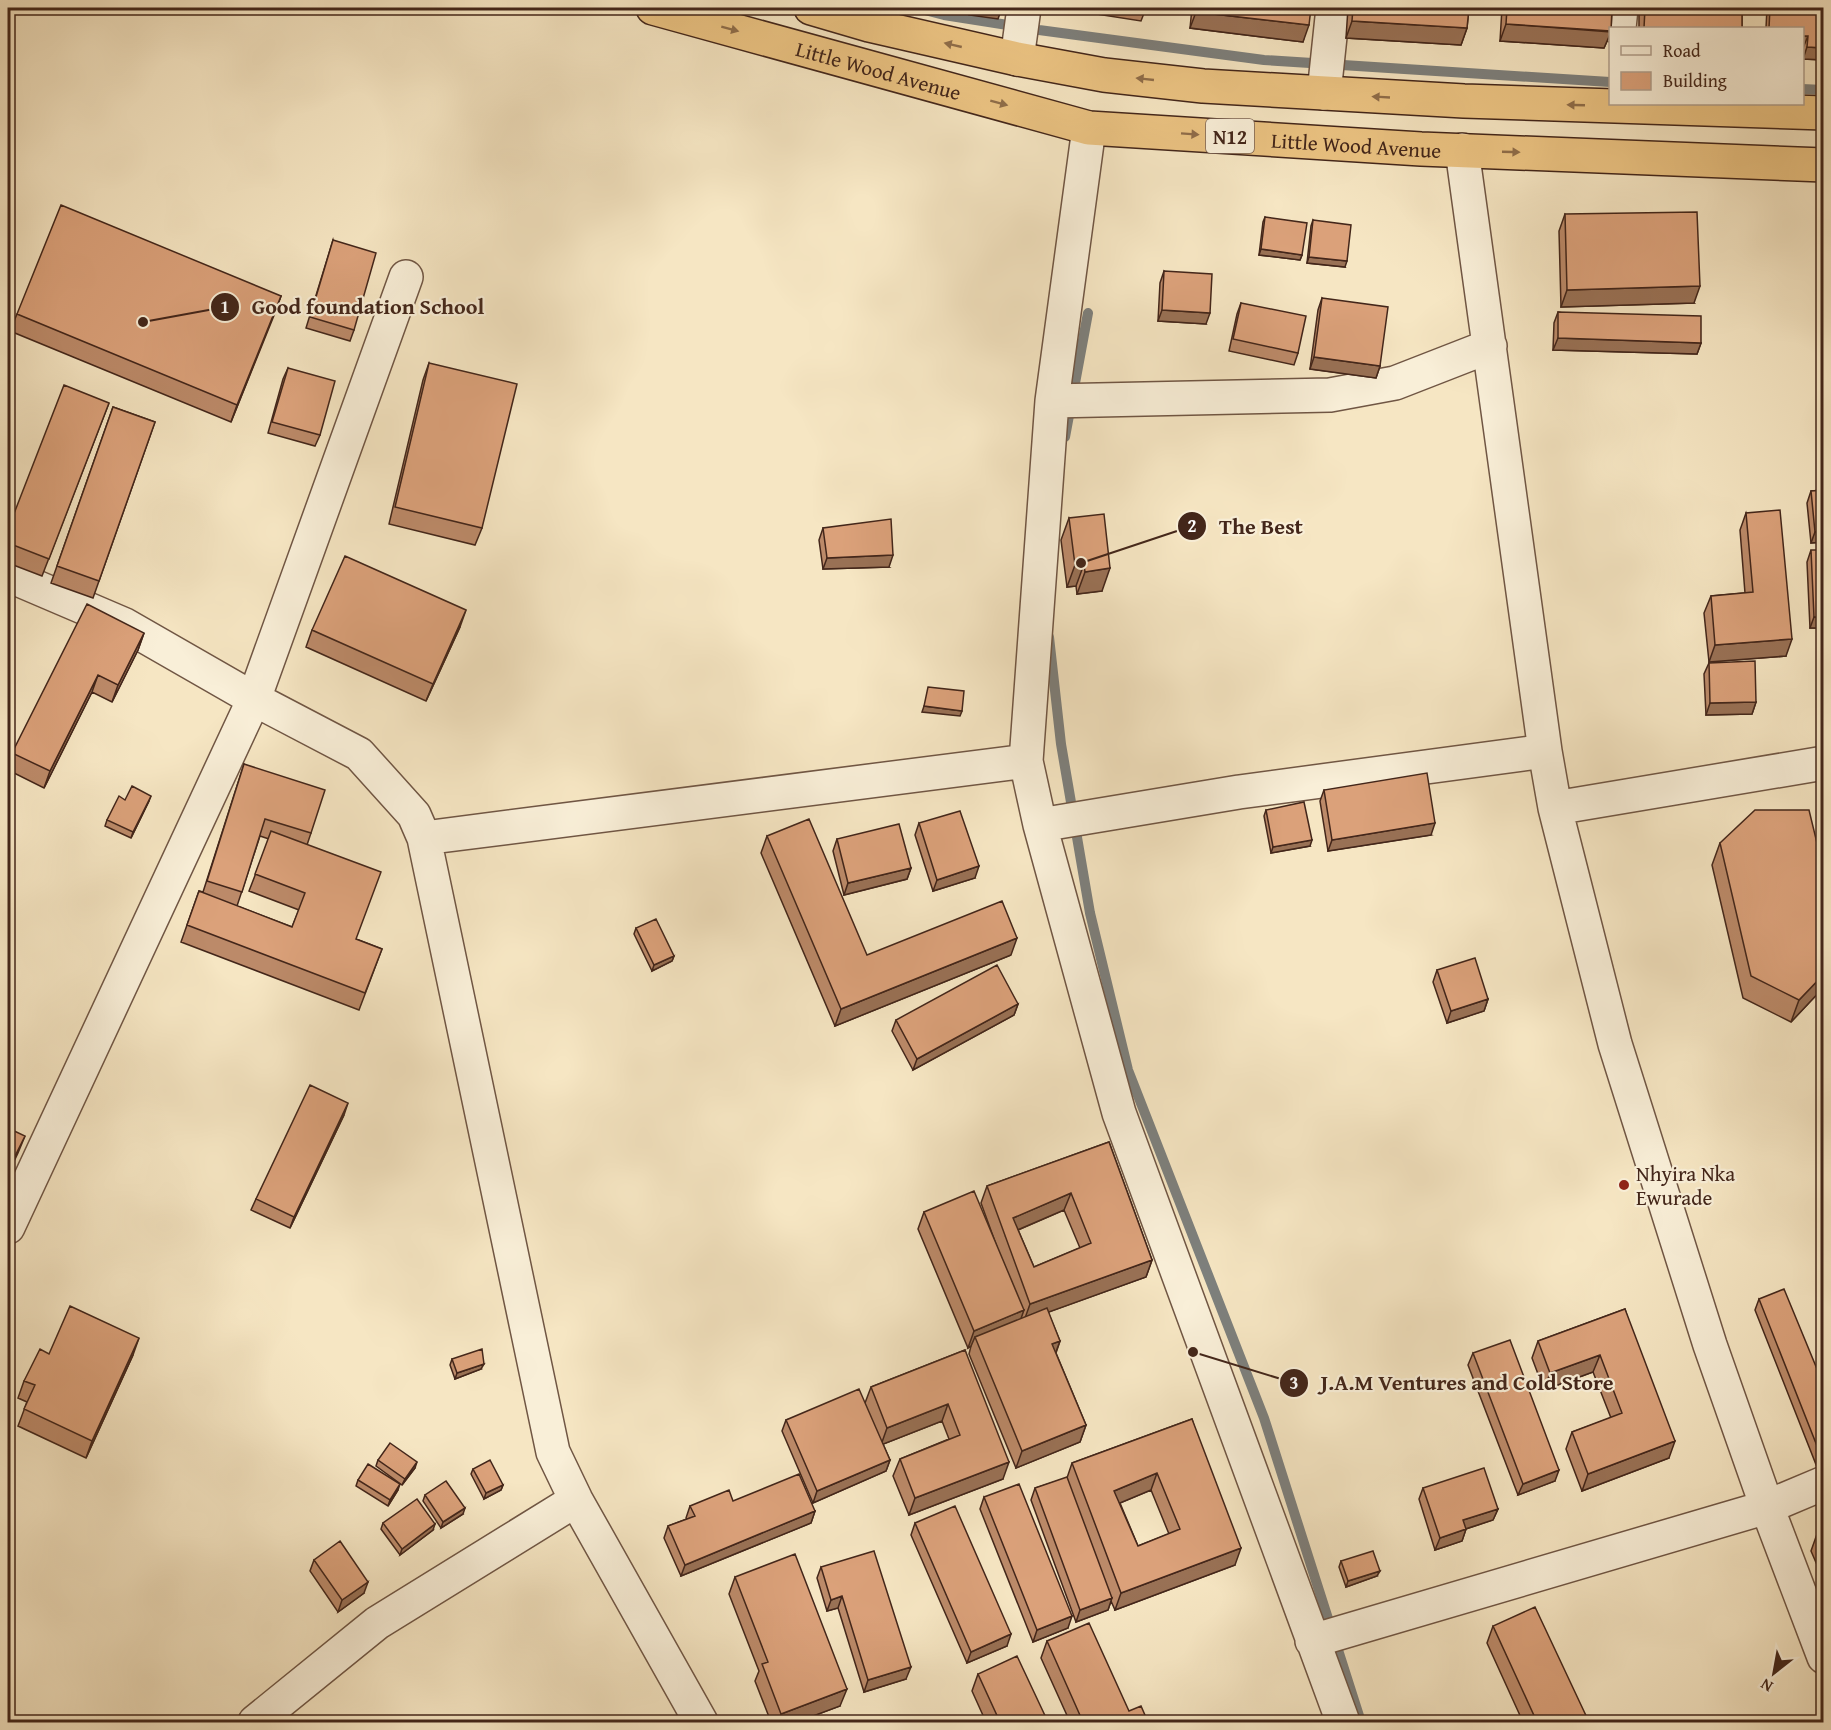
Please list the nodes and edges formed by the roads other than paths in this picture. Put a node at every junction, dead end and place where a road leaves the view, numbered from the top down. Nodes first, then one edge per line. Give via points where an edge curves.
1 (653, 8) edge
2 (812, 8) edge
3 (1024, 8) edge
4 (1333, 8) edge
5 (1621, 8) edge
6 (1619, 27) edge
7 (1017, 59) junction
8 (1324, 93) junction
9 (1609, 105) edge
10 (1612, 105) edge
11 (1824, 113) edge
12 (1089, 128) junction
13 (1462, 150) junction
14 (1824, 165) edge
15 (406, 277) dead end
16 (1490, 346) junction
17 (1052, 401) junction
18 (8, 575) edge
19 (254, 699) junction
20 (1545, 751) junction
21 (1026, 761) junction
22 (1824, 763) edge
23 (1555, 808) junction
24 (1040, 825) junction
25 (424, 838) junction
26 (8, 1227) edge
27 (1824, 1483) edge
28 (576, 1500) junction
29 (1767, 1507) junction
30 (1312, 1641) junction
31 (1824, 1657) edge
32 (255, 1722) edge
33 (701, 1722) edge
34 (1342, 1722) edge

1 -> 12 highway, Little Wood Avenue / N12
7 -> 2 highway, Little Wood Avenue / N12
3 - 7 street
4 - 8 street
5 - 6 street
8 -> 7 highway, Little Wood Avenue / N12 via 1148,80
9 -> 8 highway, Little Wood Avenue / N12
10 - 11 highway, Little Wood Avenue / N12
12 -> 13 highway, Little Wood Avenue / N12
12 - 17 street
13 -> 14 highway, Little Wood Avenue / N12
13 - 16 street
15 - 19 street
16 - 17 street via 1395,383 1330,395
16 - 20 street
17 - 21 street
18 - 19 street via 125,625
19 - 25 street via 359,754 414,815
19 - 26 street
20 - 23 street
20 - 24 street via 1239,792
21 - 24 street
21 - 25 street
22 - 23 street
23 - 29 street via 1615,1044 1710,1345
24 - 30 street via 1119,1113
25 - 28 street via 541,1402 553,1452
27 - 29 street
28 - 32 street via 377,1623
28 - 33 street
29 - 30 street
29 - 31 street
30 - 34 street

